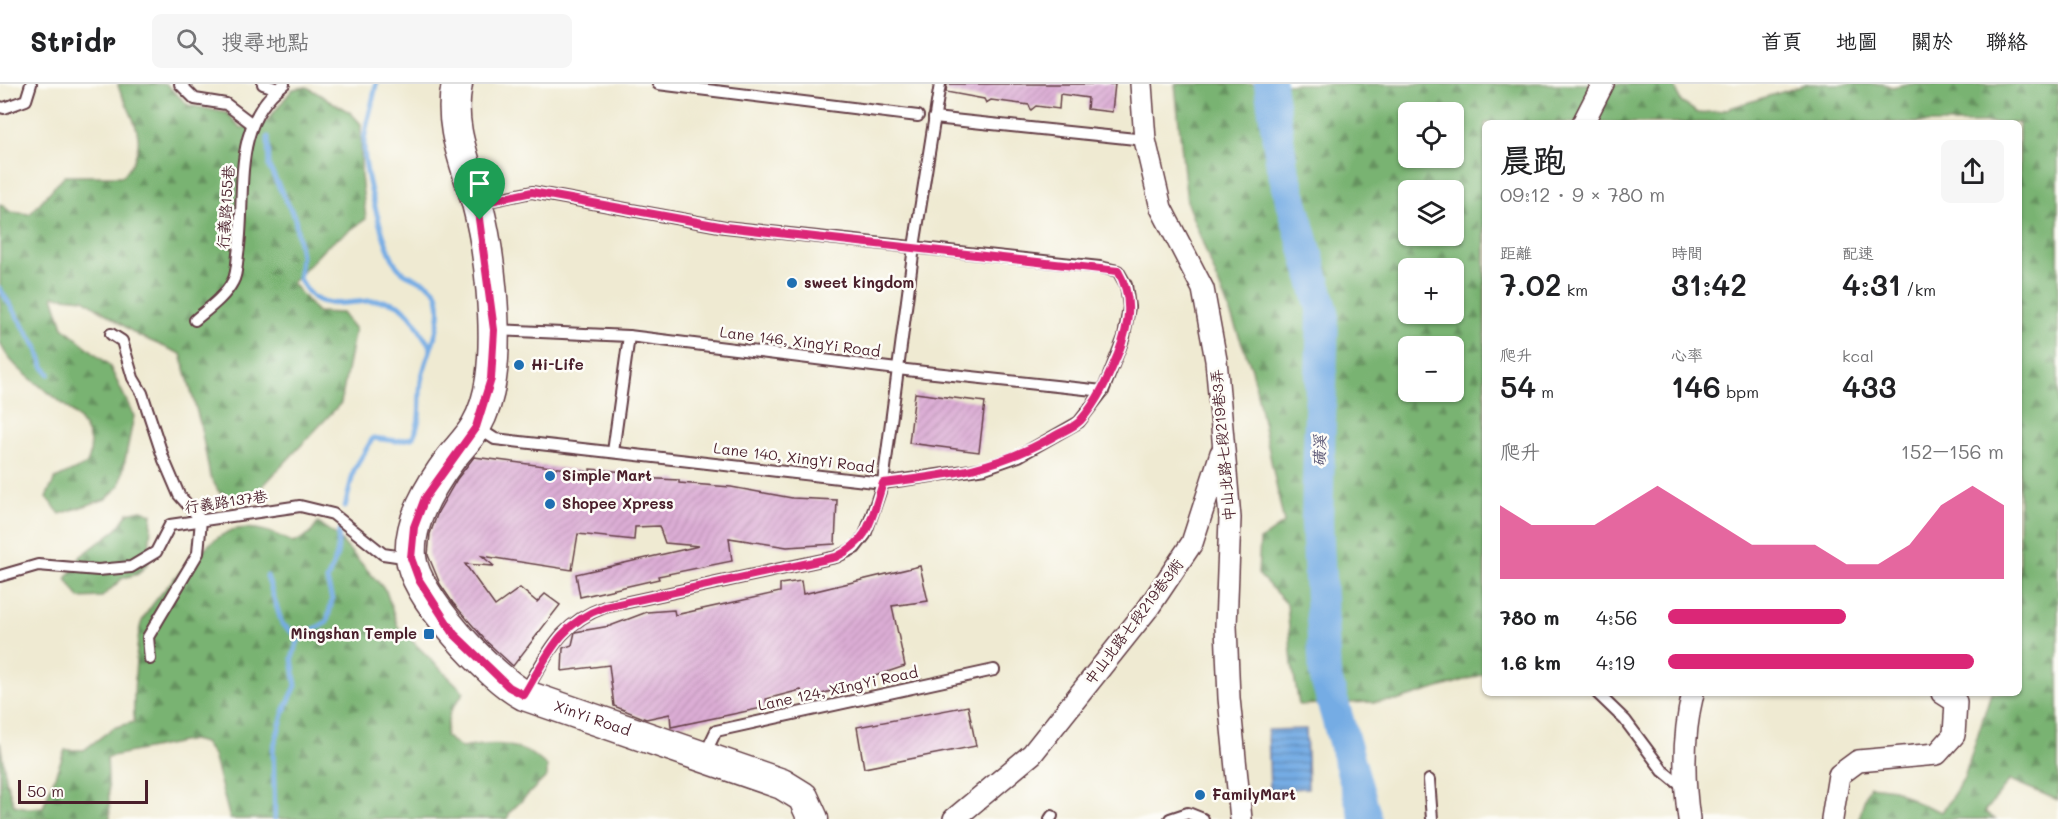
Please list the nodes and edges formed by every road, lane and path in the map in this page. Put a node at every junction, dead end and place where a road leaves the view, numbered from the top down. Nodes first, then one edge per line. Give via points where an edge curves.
1 (31, 84) edge
2 (180, 84) edge
3 (263, 84) edge
4 (457, 84) edge
5 (658, 84) edge
6 (940, 84) edge
7 (1142, 84) edge
8 (1603, 84) edge
9 (281, 86) edge
10 (0, 107) edge
11 (918, 116) dead end
12 (934, 118) junction
13 (1585, 120) edge
14 (251, 123) junction
15 (1145, 140) junction
16 (477, 204) junction
17 (914, 247) junction
18 (195, 320) dead end
19 (494, 330) junction
20 (111, 334) dead end
21 (629, 336) junction
22 (897, 369) junction
23 (1103, 390) junction
24 (476, 427) junction
25 (1223, 444) junction
26 (613, 452) junction
27 (883, 483) junction
28 (201, 520) junction
29 (397, 556) junction
30 (0, 576) edge
31 (150, 659) dead end
32 (994, 670) dead end
33 (524, 695) junction
34 (1600, 696) edge
35 (1692, 696) edge
36 (1947, 696) edge
37 (704, 757) junction
38 (1429, 780) dead end
39 (1685, 789) junction
40 (813, 819) edge
41 (954, 819) edge
42 (1170, 819) edge
43 (1203, 819) edge
44 (1242, 819) edge
45 (1432, 819) edge
46 (1689, 819) edge
47 (1832, 819) edge

1 - 10 lane via 26,100
2 - 14 lane via 195,99 226,104
3 - 9 lane, 行義路155巷
4 - 16 street, XinYi Road via 453,102 459,151
5 - 11 lane
6 - 12 lane
7 - 15 street, 中山北路七段219巷3弄
8 - 13 street
9 - 14 lane, 行義路155巷
12 - 15 lane
12 - 17 lane
14 - 18 lane, 行義路155巷 via 242,170 240,241 234,281
15 - 25 street, 中山北路七段219巷3弄 via 1161,208 1203,289 1216,360
16 - 17 lane via 532,192 725,227
16 - 19 street, XinYi Road
17 - 22 lane
17 - 23 lane, Lane 140, XingYi Road via 1118,271 1126,285 1129,307 1124,337
19 - 21 lane, Lane 146, XingYi Road
19 - 24 street, XinYi Road via 491,379
20 - 28 lane via 122,341 179,495
21 - 22 lane, Lane 146, XingYi Road
21 - 26 lane
22 - 23 lane, Lane 146, XingYi Road
22 - 27 lane
23 - 27 lane, Lane 140, XingYi Road via 1078,423 1019,456 976,470
24 - 26 lane, Lane 140, XingYi Road via 495,440
24 - 29 street, XinYi Road via 425,498
25 - 41 street, 中山北路七段219巷3衖 via 1192,543 1149,607 1032,754
25 - 44 street, 中山北路七段219巷3弄 via 1230,518 1226,626 1229,698
26 - 27 lane, Lane 140, XingYi Road
27 - 33 lane via 865,535 855,548 836,557 585,614 566,627
28 - 29 lane, 行義路137巷 via 300,506 333,514
28 - 30 lane, 行義路137巷 via 170,525 156,552 131,567 98,570 38,566
28 - 31 lane via 198,553 148,637
29 - 33 street, XinYi Road via 419,580 454,634 509,687
32 - 37 lane, Lane 124, XIngYi Road via 716,731
33 - 37 street, XinYi Road
34 - 39 lane via 1663,771
35 - 39 street via 1686,720
36 - 47 street via 1956,702 1954,735 1937,754 1858,761 1839,775
37 - 40 street, XinYi Road via 782,784 803,797
38 - 45 lane
39 - 46 street
42 - 43 lane via 1188,813

